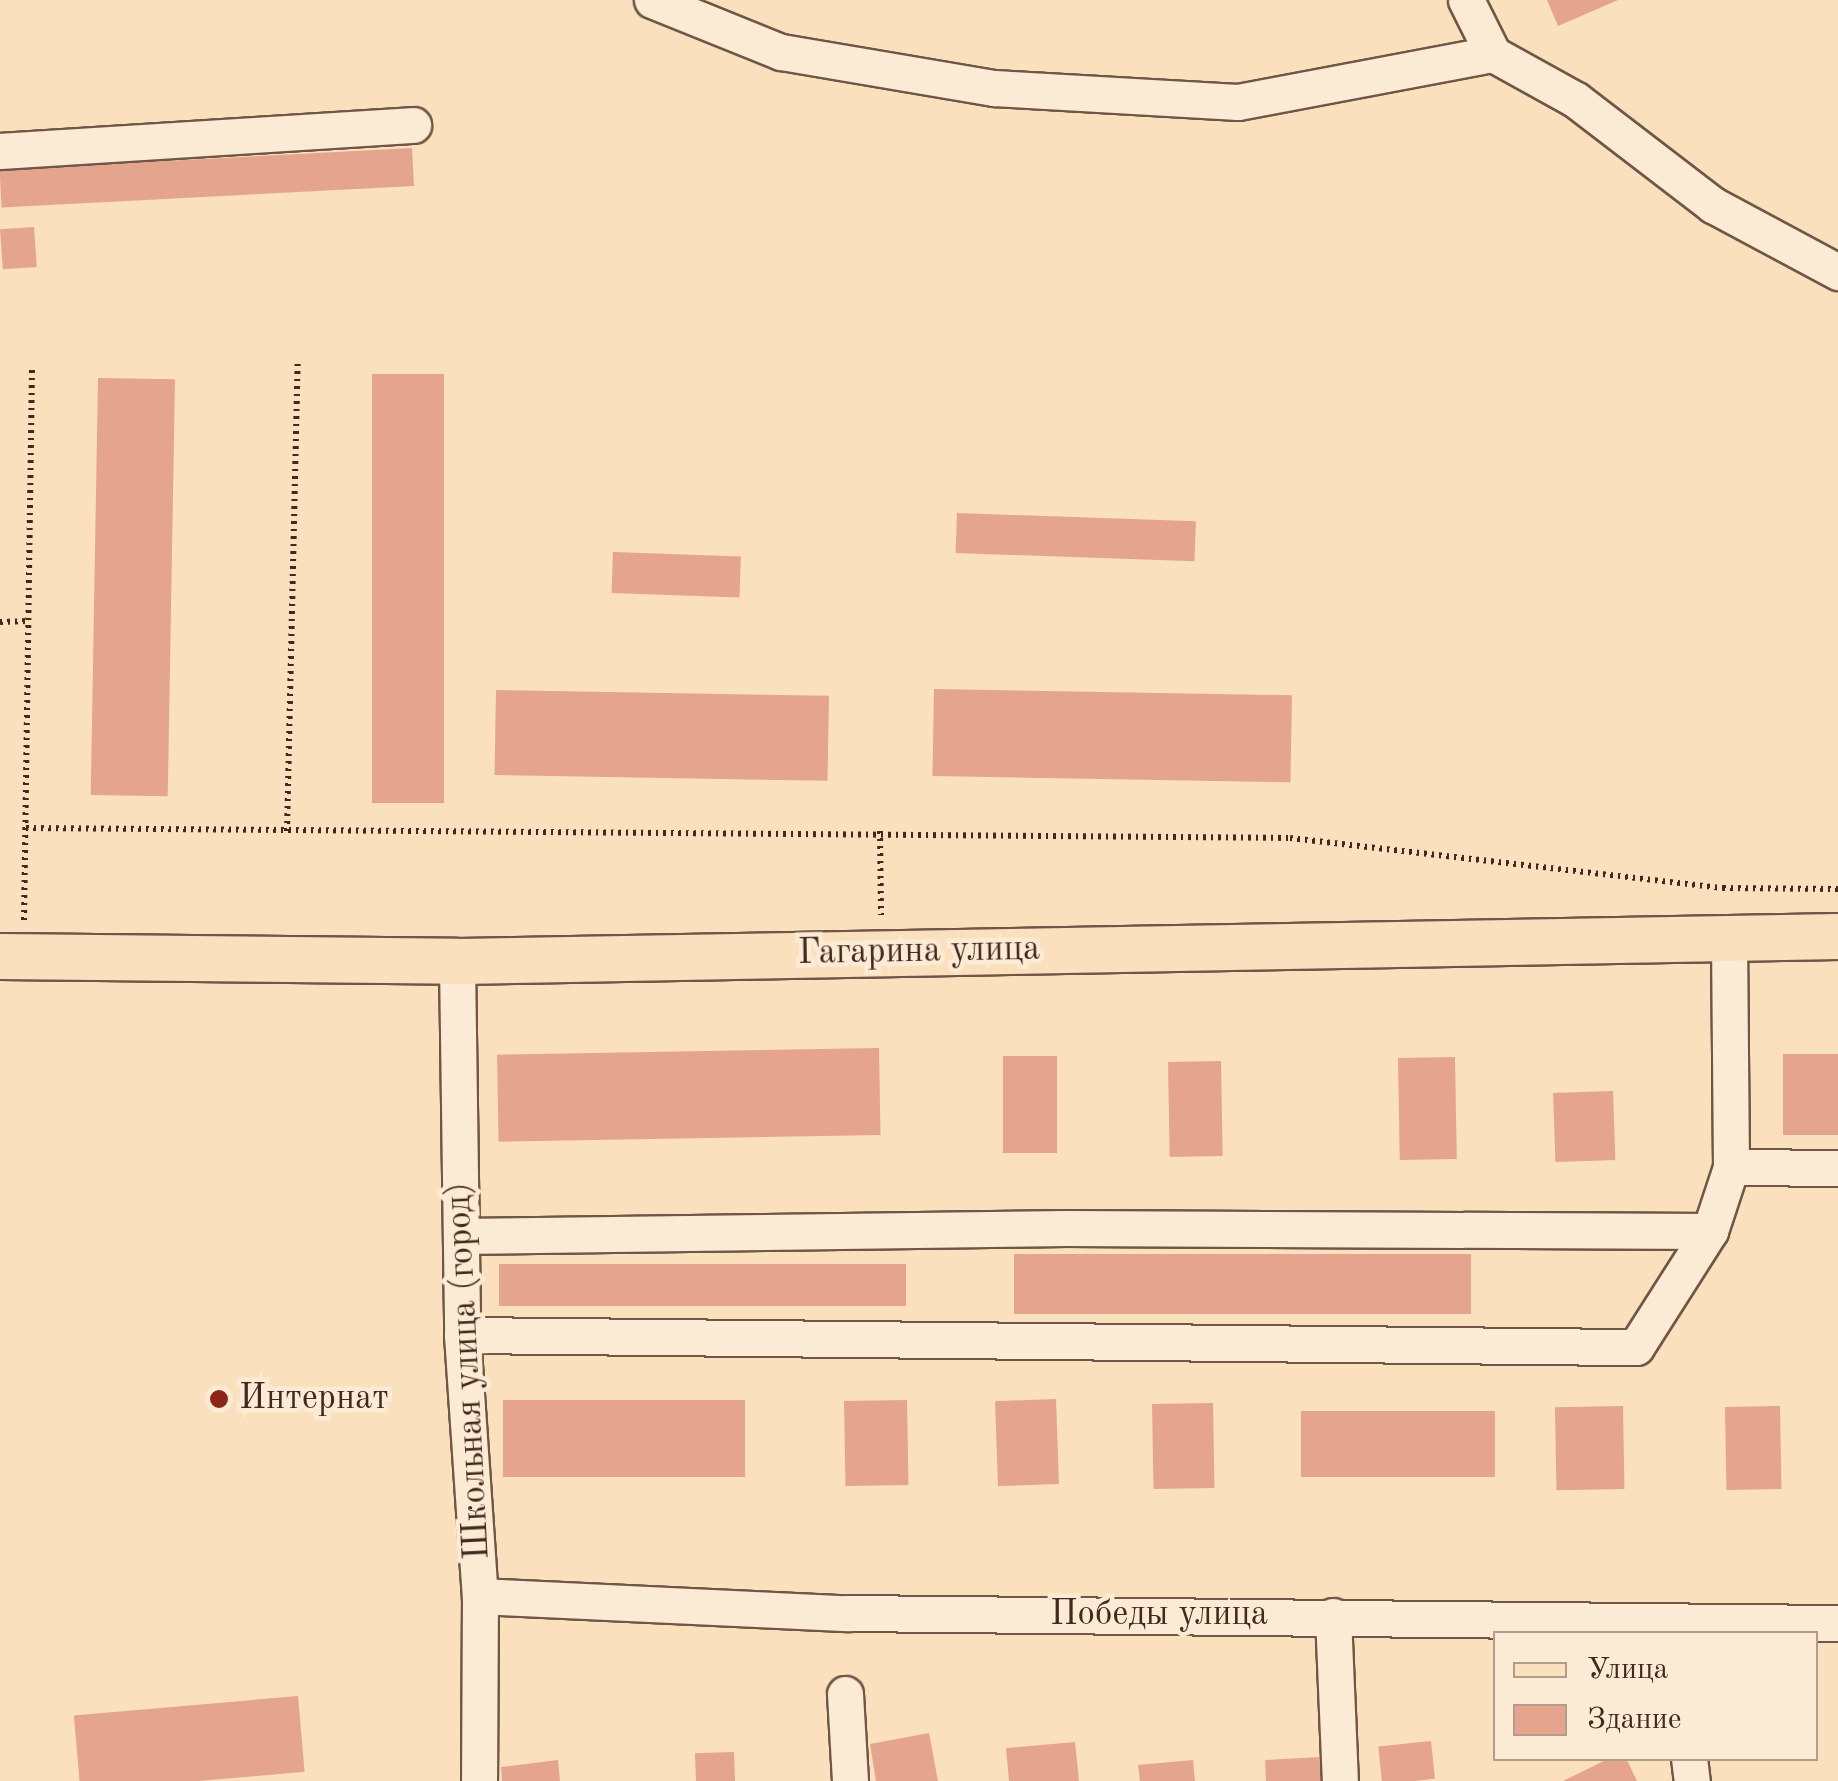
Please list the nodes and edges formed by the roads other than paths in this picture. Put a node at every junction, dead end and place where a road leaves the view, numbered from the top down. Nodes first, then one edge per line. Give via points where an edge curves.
1 (652, 0) edge
2 (1466, 0) edge
3 (1492, 54) junction
4 (412, 124) dead end
5 (0, 151) edge
6 (1838, 272) edge
7 (1838, 936) edge
8 (1729, 938) junction
9 (12, 956) edge
10 (457, 960) junction
11 (1731, 1168) junction
12 (1838, 1168) edge
13 (1710, 1230) junction
14 (461, 1236) junction
15 (462, 1335) junction
16 (480, 1596) junction
17 (1333, 1616) junction
18 (1838, 1623) edge
19 (1674, 1629) edge
20 (844, 1694) dead end
21 (479, 1781) edge
22 (850, 1781) edge
23 (1340, 1781) edge

1 - 3 street via 781,52 994,88 1238,102
2 - 3 street
3 - 6 street via 1576,100 1713,205
4 - 5 street
7 - 8 main road, Гагарина улица
8 - 10 main road, Гагарина улица
8 - 11 street
9 - 10 main road, Гагарина улица
10 - 14 street, Школьная улица (город)
11 - 12 street
11 - 13 street
13 - 14 street via 1066,1228
13 - 15 street via 1636,1348
14 - 15 street, Школьная улица (город)
15 - 16 street, Школьная улица (город)
16 - 17 street, Победы улица via 847,1613
16 - 21 street, Школьная улица (город)
17 - 19 street, Победы улица
17 - 23 street
18 - 19 street, Победы улица
20 - 22 street

